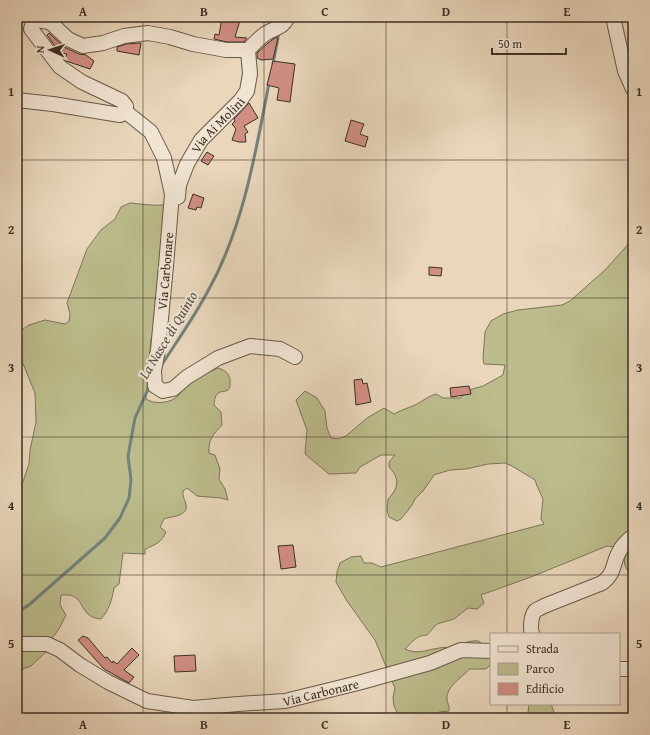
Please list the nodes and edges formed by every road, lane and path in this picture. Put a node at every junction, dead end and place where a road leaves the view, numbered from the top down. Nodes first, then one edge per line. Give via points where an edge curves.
1 (288, 17) edge
2 (613, 17) edge
3 (248, 50) junction
4 (633, 89) edge
5 (17, 100) edge
6 (126, 112) junction
7 (172, 194) junction
8 (295, 357) dead end
9 (633, 536) edge
10 (532, 633) edge
11 (17, 644) edge
12 (490, 651) edge
13 (620, 669) edge
14 (633, 669) edge

1 - 3 street
2 - 4 street via 625,71
3 - 6 street, Via Carbonare via 226,50 148,33 83,46 68,39 50,22 34,20 31,29 60,67 82,82 122,101 126,106
3 - 7 street, Via Ai Molini via 250,74 247,92 201,140 187,164 179,185 178,196 175,198
5 - 6 street via 120,115
6 - 7 street, Via Carbonare via 151,132 164,158
7 - 8 street, Via Carbonare via 154,371 155,386 163,391 173,389 218,358 250,346 280,349
9 - 10 street via 619,551 608,578 535,612 532,618
11 - 12 street, Via Carbonare via 47,644 108,682 147,701 193,708 285,701 430,663 462,650
13 - 14 street

